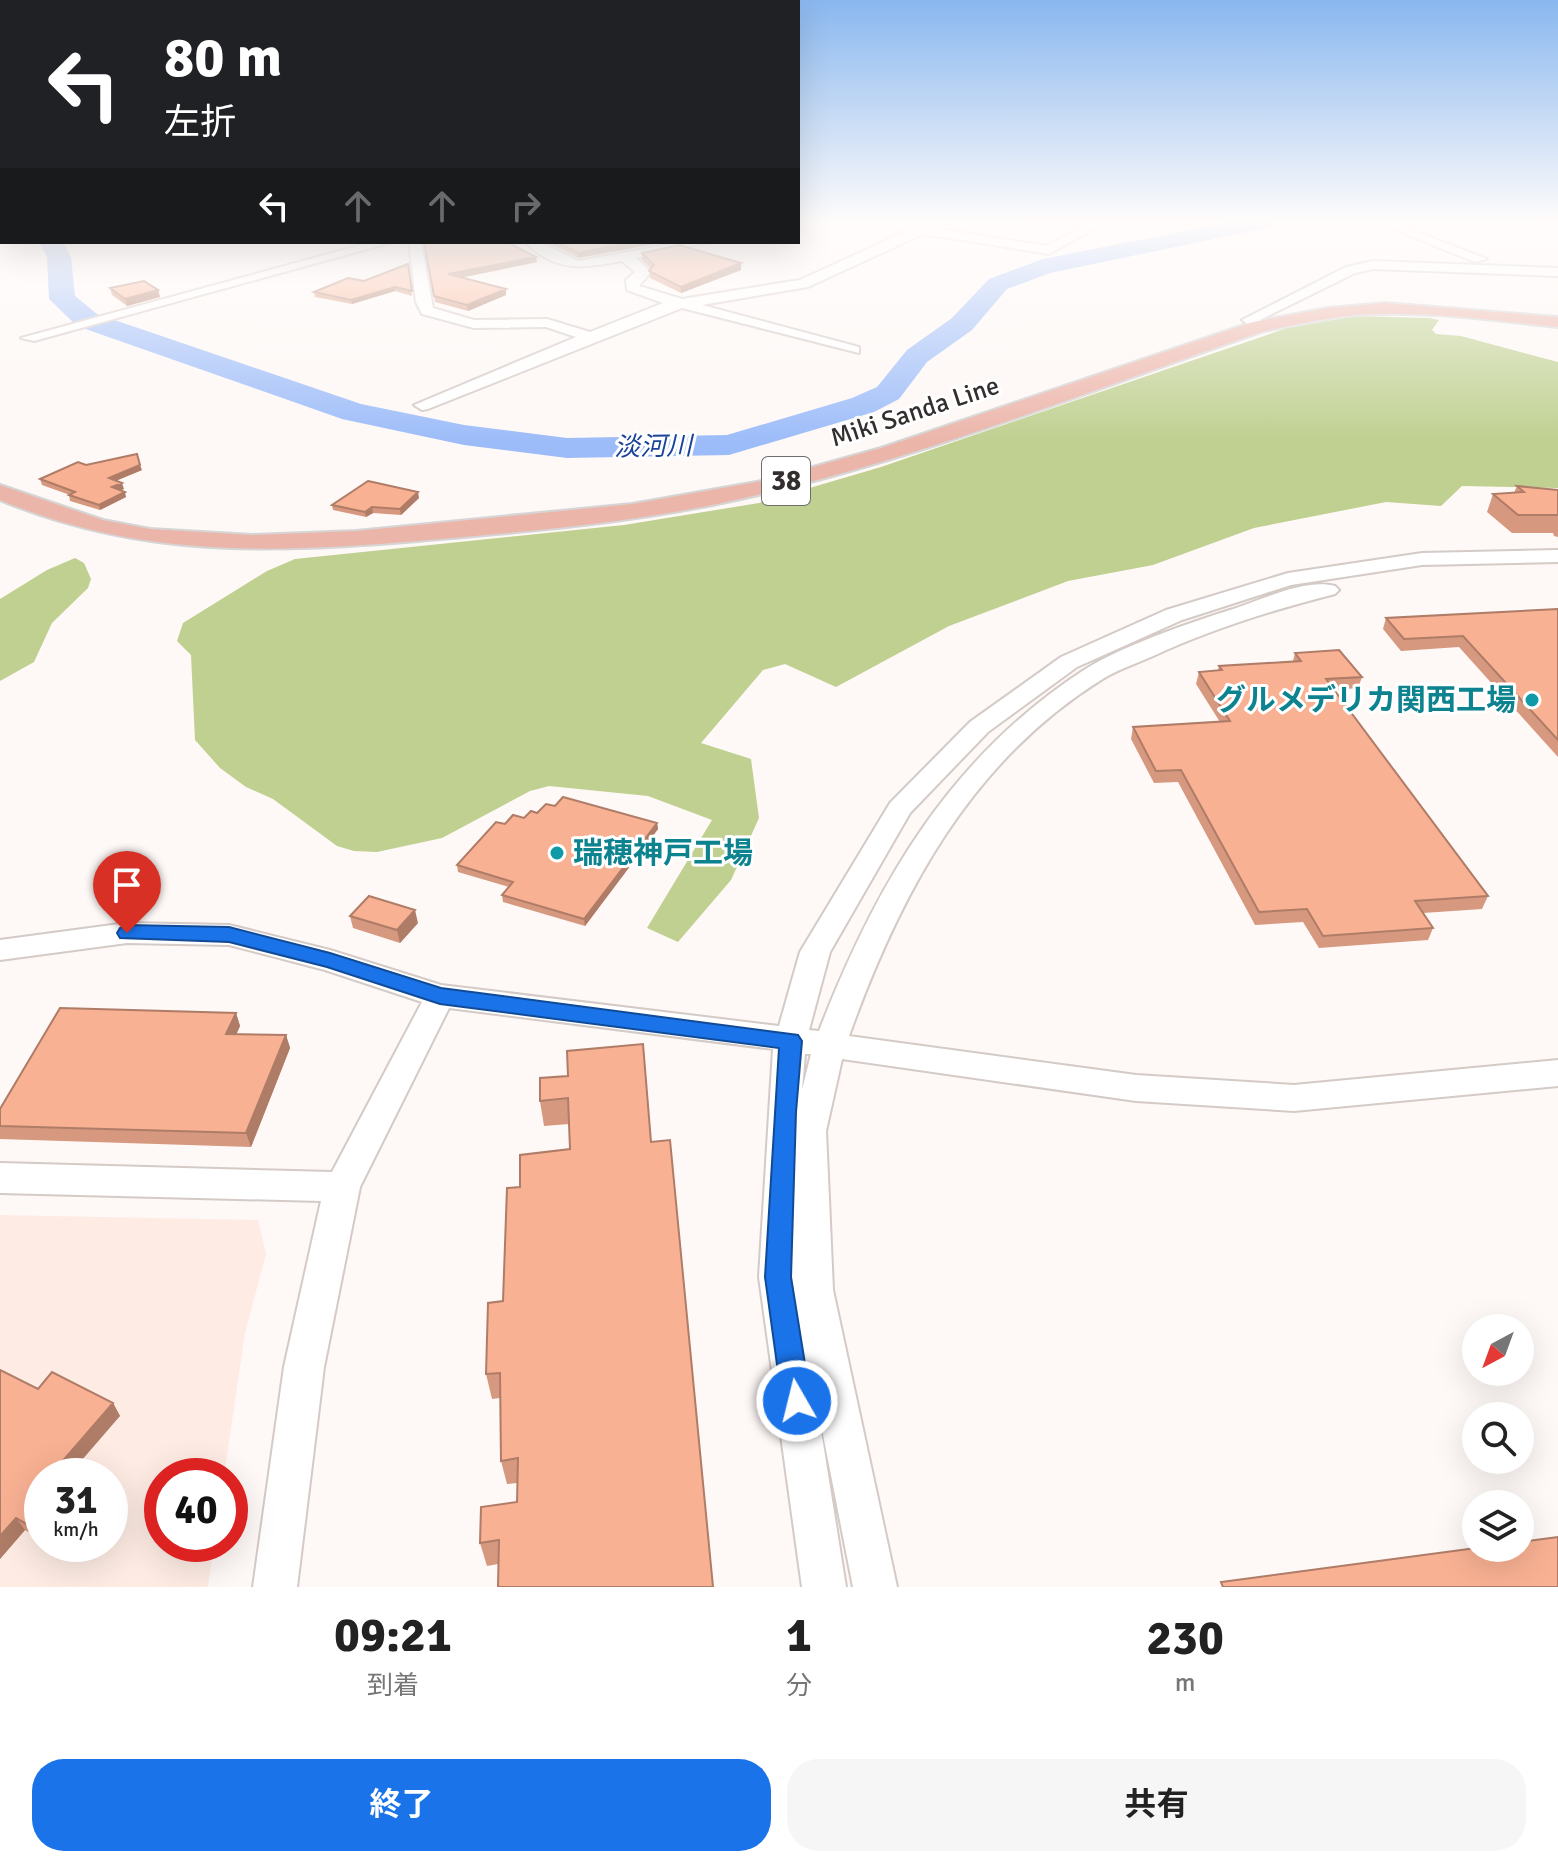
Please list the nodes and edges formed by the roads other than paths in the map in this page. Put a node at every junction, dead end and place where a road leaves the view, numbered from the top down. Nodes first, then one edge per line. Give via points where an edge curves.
1 (189, 295) edge
2 (422, 295) edge
3 (653, 295) edge
4 (738, 295) edge
5 (1300, 295) edge
6 (679, 305) junction
7 (1558, 322) edge
8 (1260, 326) junction
9 (590, 337) junction
10 (29, 338) dead end
11 (854, 350) dead end
12 (422, 405) dead end
13 (0, 492) edge
14 (1558, 556) edge
15 (1558, 569) edge
16 (0, 950) edge
17 (440, 996) junction
18 (790, 1041) junction
19 (829, 1047) junction
20 (1558, 1073) edge
21 (0, 1178) edge
22 (342, 1187) junction
23 (275, 1587) edge
24 (824, 1587) edge
25 (875, 1587) edge

1 - 10 street
2 - 9 street via 427,311 474,324 547,323
3 - 6 street
4 - 6 street
5 - 8 street via 1249,320
6 - 9 street
6 - 11 street
7 - 8 main road, Miki Sanda Line / 38 via 1385,309 1329,312
8 - 13 main road, Miki Sanda Line / 38 via 842,467 682,504 353,540 216,545 109,531
9 - 12 street
14 - 18 street via 1422,559 1288,579 1174,615 1069,662 979,727 899,809 815,952
15 - 19 street via 1438,574 1307,593 1198,627 1094,674 1010,738 940,818 863,956
16 - 17 street via 127,933 229,935
17 - 18 street
17 - 22 street
18 - 19 street
18 - 24 street via 778,1277
19 - 20 street via 1136,1088 1294,1098
19 - 25 street via 809,1131 814,1290
21 - 22 street
22 - 23 street via 304,1367

